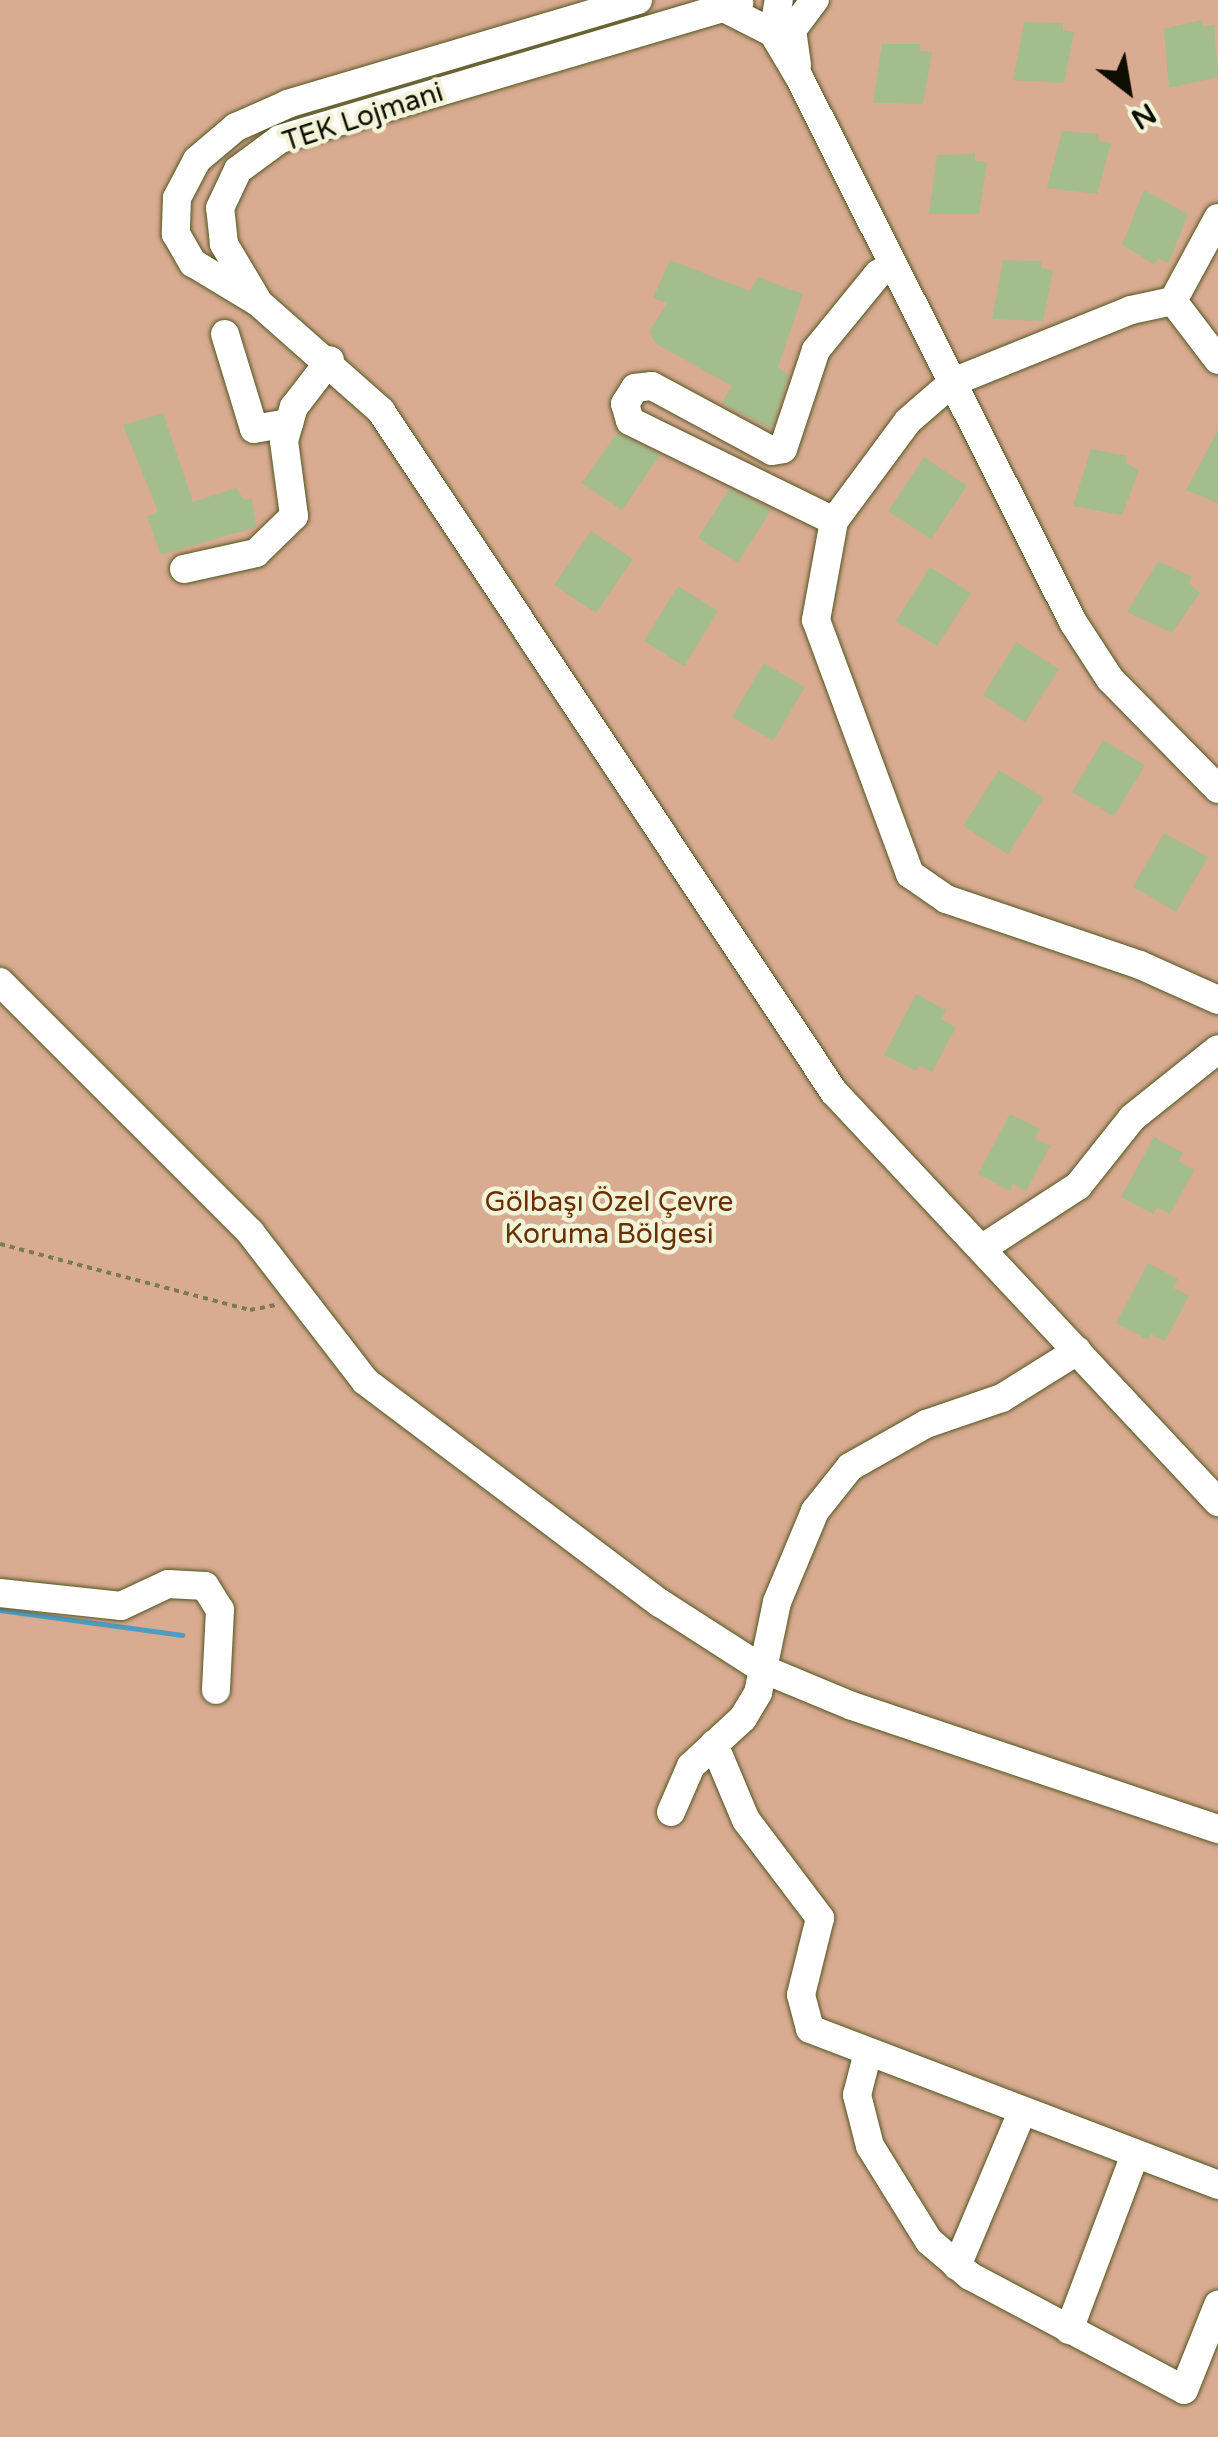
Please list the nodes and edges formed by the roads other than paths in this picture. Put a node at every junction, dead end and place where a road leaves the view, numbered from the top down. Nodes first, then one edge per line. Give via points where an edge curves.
1 (638, 0) edge
2 (752, 0) edge
3 (781, 0) edge
4 (815, 0) edge
5 (722, 7) junction
6 (783, 32) junction
7 (1218, 218) edge
8 (894, 264) junction
9 (1173, 301) junction
10 (259, 303) junction
11 (226, 334) dead end
12 (330, 360) junction
13 (1218, 360) edge
14 (952, 382) junction
15 (694, 408) junction
16 (290, 423) junction
17 (679, 446) junction
18 (834, 520) junction
19 (184, 569) dead end
20 (1218, 789) edge
21 (0, 982) edge
22 (1218, 1000) edge
23 (1218, 1049) edge
24 (982, 1249) junction
25 (1076, 1351) junction
26 (1218, 1502) edge
27 (0, 1594) edge
28 (763, 1669) junction
29 (216, 1690) dead end
30 (714, 1744) junction
31 (671, 1812) dead end
32 (1218, 1829) edge
33 (867, 2056) junction
34 (1022, 2112) junction
35 (1134, 2154) junction
36 (1218, 2185) edge
37 (957, 2266) junction
38 (1218, 2305) edge
39 (1069, 2330) junction

1 - 10 street, TEK Lojmani via 288,104 236,127 196,160 178,198 176,234 193,263
2 - 5 street, TEK Lojmani
3 - 6 street
4 - 6 street
5 - 6 street
5 - 10 street, TEK Lojmani via 280,139 238,170 220,208 224,244
6 - 8 street
7 - 9 street
8 - 14 street
8 - 15 street via 878,274 816,350 783,449 772,451
9 - 13 street
9 - 14 street via 1131,310
10 - 12 street
11 - 16 street via 254,429
12 - 16 street
12 - 24 street via 380,411 452,511 834,1092
14 - 18 street via 897,433
14 - 20 street via 1110,679
15 - 17 street
15 - 17 street via 646,385 627,398 630,421
16 - 19 street via 284,441 294,516 256,553
17 - 18 street
18 - 22 street via 816,620 910,874 946,900 1140,965
21 - 28 street via 250,1232 365,1382 645,1592
23 - 24 street via 1132,1118 1078,1186
24 - 25 street
25 - 26 street
25 - 28 street via 1002,1398 926,1424 850,1468 814,1512 777,1602
27 - 29 street via 122,1606 168,1584 205,1586 220,1610
28 - 30 street via 743,1718
28 - 32 street
30 - 31 street via 691,1766
30 - 33 street via 746,1820 820,1918 801,1995 806,2021 824,2040
33 - 34 street
33 - 37 street via 858,2095 870,2146 930,2241
34 - 35 street
34 - 37 street
35 - 36 street
35 - 39 street
37 - 39 street
38 - 39 street via 1184,2390

